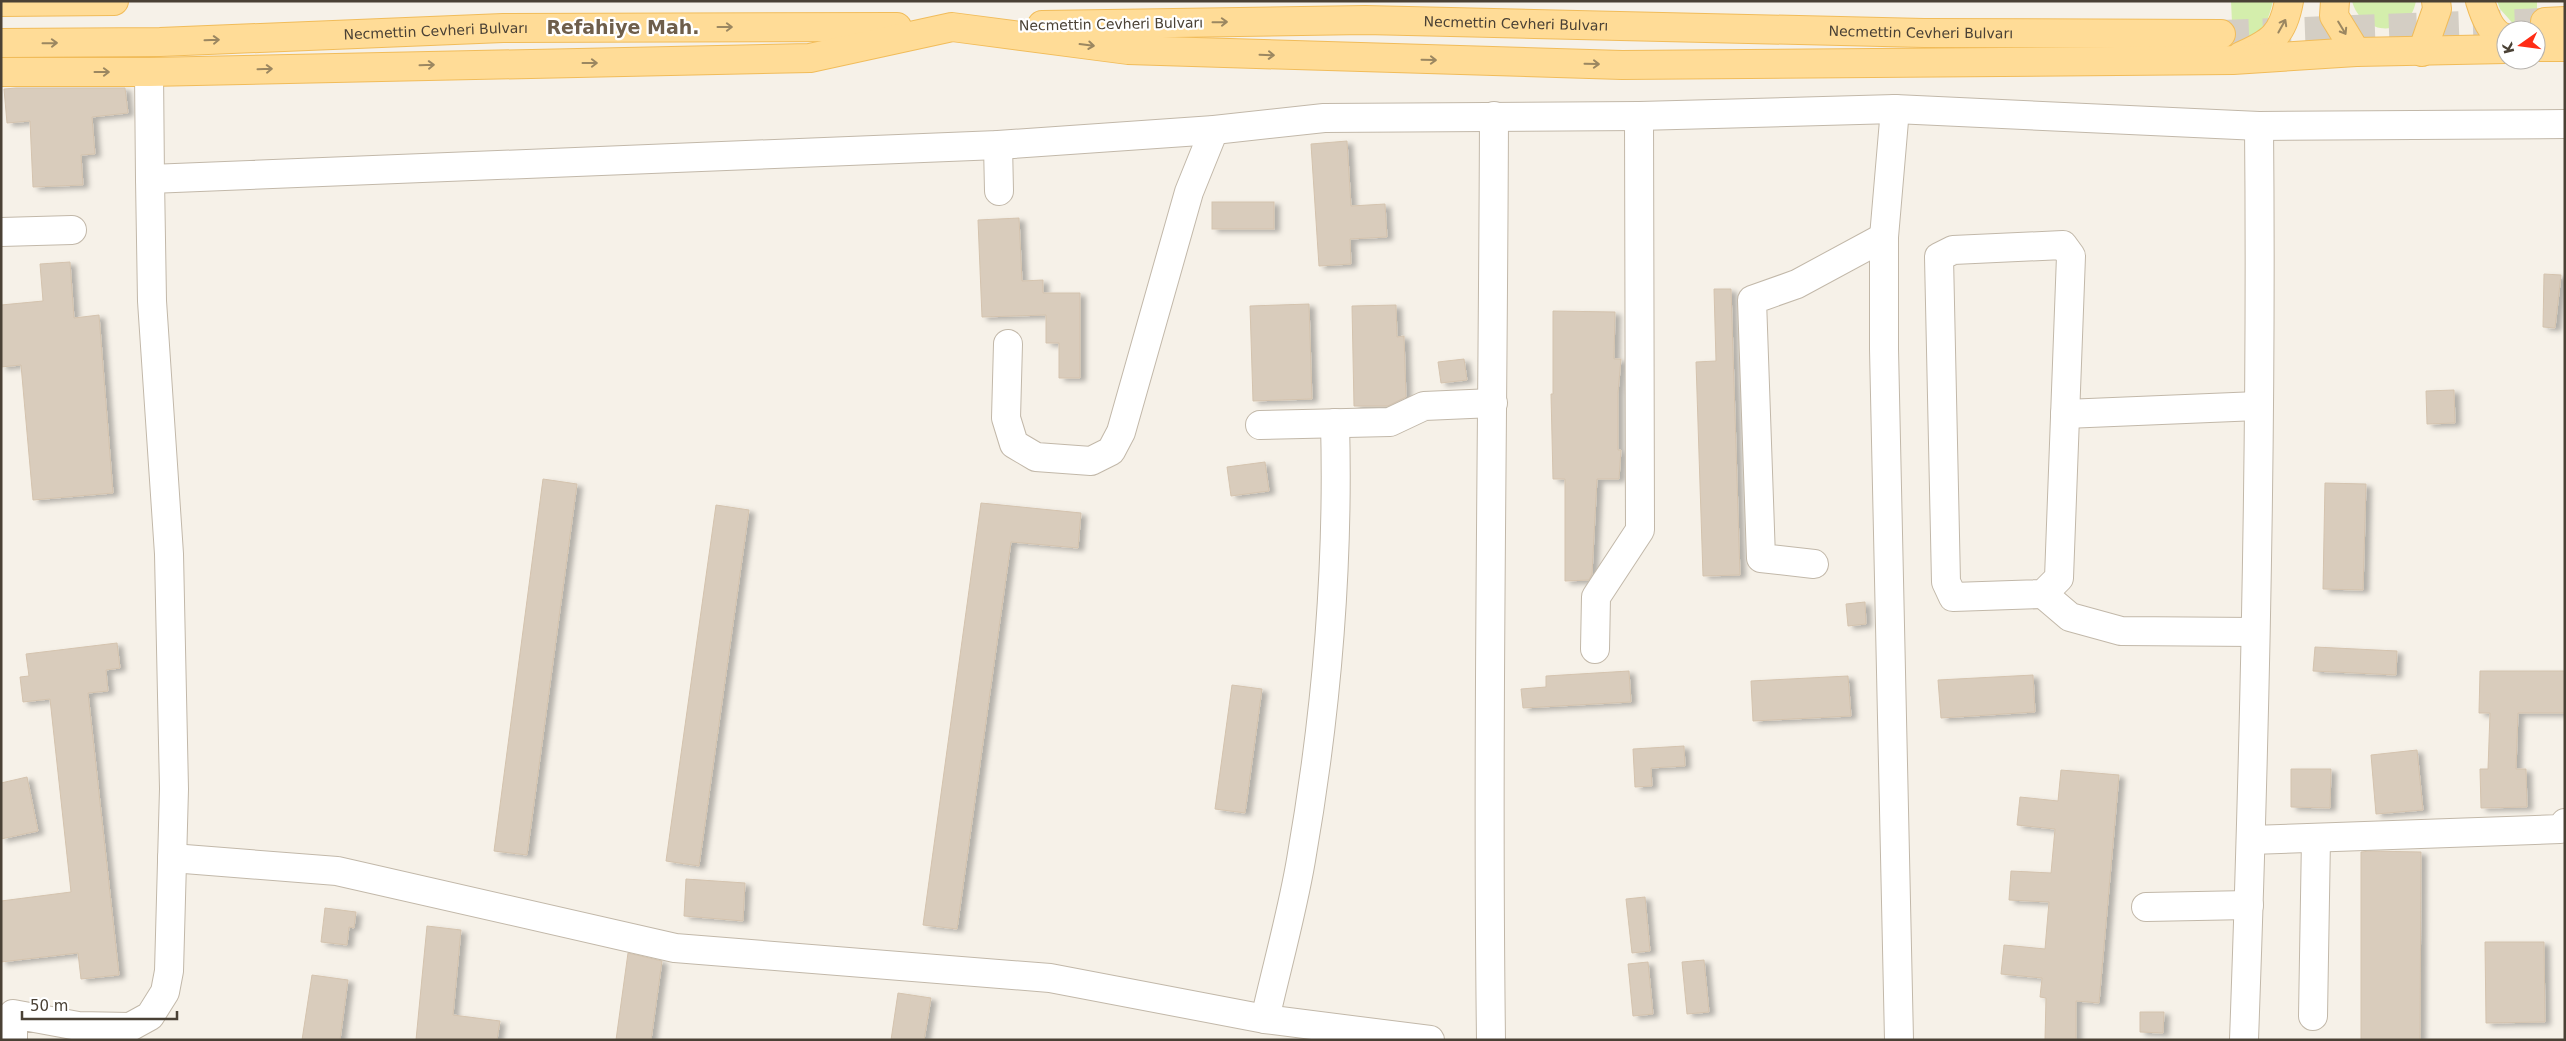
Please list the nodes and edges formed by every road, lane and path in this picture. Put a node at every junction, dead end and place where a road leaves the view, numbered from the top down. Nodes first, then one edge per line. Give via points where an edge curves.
1 (114, 1) edge
2 (2289, 1) edge
3 (2335, 1) edge
4 (2436, 1) edge
5 (2480, 1) edge
6 (1, 2) edge
7 (952, 27) junction
8 (2496, 31) edge
9 (2221, 34) tunnel mouth
10 (1, 43) edge
11 (2496, 48) edge
12 (2356, 52) junction
13 (2422, 52) junction
14 (2233, 60) junction
15 (1, 72) edge
16 (149, 72) junction
17 (1896, 109) junction
18 (1494, 116) junction
19 (1639, 116) junction
20 (2565, 124) edge
21 (2259, 126) junction
22 (1214, 130) junction
23 (998, 145) junction
24 (150, 178) junction
25 (999, 191) dead end
26 (72, 230) dead end
27 (1, 232) edge
28 (1884, 237) junction
29 (1008, 344) dead end
30 (1494, 404) junction
31 (2258, 406) junction
32 (2066, 414) junction
33 (1335, 423) junction
34 (1260, 425) dead end
35 (1814, 564) dead end
36 (2043, 594) junction
37 (2255, 632) junction
38 (1595, 648) dead end
39 (2565, 823) edge
40 (2316, 838) junction
41 (2251, 840) junction
42 (172, 858) junction
43 (2249, 905) junction
44 (2146, 907) dead end
45 (2313, 1016) dead end
46 (1265, 1019) junction
47 (9, 1022) edge
48 (1430, 1040) edge
49 (1491, 1040) edge
50 (1899, 1040) edge
51 (2244, 1040) edge

1 - 6 main road
14 -> 2 main road via 2274,39 2286,20
3 -> 12 main road via 2334,16
4 - 13 main road via 2437,10
5 - 8 main road via 2486,20
7 -> 9 main road, Necmettin Cevheri Bulvarı via 1364,20 1924,33
10 -> 7 main road, Necmettin Cevheri Bulvarı via 160,42 503,28
7 -> 14 main road via 1128,50 1622,65
16 -> 7 main road via 810,58
11 - 13 main road
12 - 13 main road
12 - 14 main road
15 -> 16 main road
16 - 24 street
17 - 19 street
17 - 21 street
17 - 28 street
18 - 19 street
18 - 22 street via 1324,118
18 - 30 street
19 - 38 street via 1640,530 1596,597
20 - 21 street
21 - 31 street
22 - 23 street
22 - 29 street via 1189,192 1121,432 1111,451 1091,461 1036,458 1014,444 1006,418
23 - 24 street
23 - 25 street
24 - 42 street via 152,301 169,554 174,788
26 - 27 street
28 - 35 street via 1797,284 1752,300 1760,558
28 - 50 street
30 - 33 street via 1424,406 1390,422
30 - 49 street via 1488,856
31 - 32 street
31 - 37 street
32 - 36 street via 2059,578
32 - 36 street via 2071,256 2063,245 1953,250 1939,257 1946,582 1953,597
33 - 34 street
33 - 46 street via 1337,502 1322,714 1301,861
36 - 37 street via 2070,617 2121,631
37 - 41 street
39 - 40 street via 2560,829
40 - 41 street
40 - 45 street
41 - 43 street
42 - 46 street via 337,871 675,948 1050,978
42 - 47 street via 170,970 165,992 150,1016 130,1027
43 - 44 street
43 - 51 street
46 - 48 street

